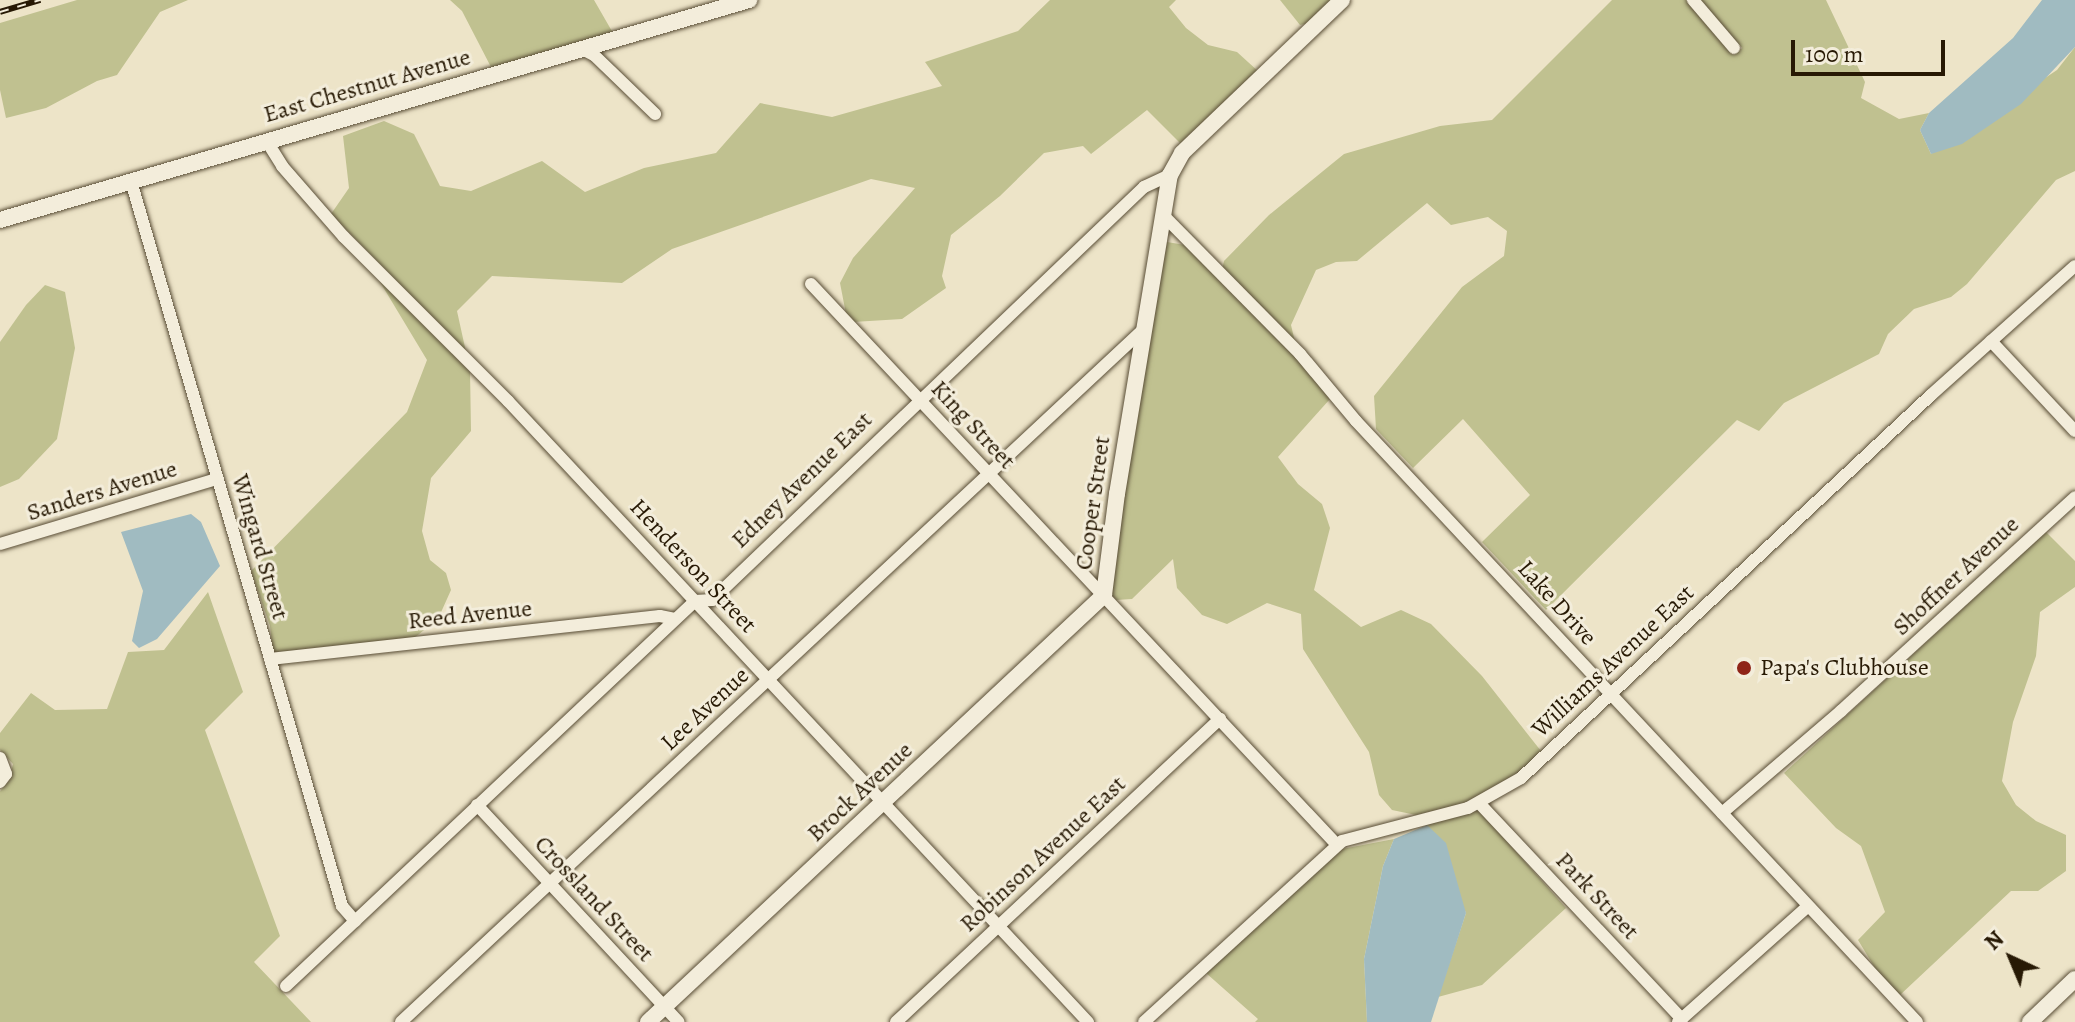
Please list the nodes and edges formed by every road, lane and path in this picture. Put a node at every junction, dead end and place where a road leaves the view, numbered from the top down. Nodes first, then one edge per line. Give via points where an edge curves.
1 (749, 0) edge
2 (1342, 0) edge
3 (1693, 0) edge
4 (1734, 48) dead end
5 (582, 49) junction
6 (655, 114) dead end
7 (266, 140) junction
8 (1170, 175) junction
9 (131, 181) junction
10 (1164, 216) junction
11 (0, 220) edge
12 (2075, 266) edge
13 (811, 284) dead end
14 (1144, 329) junction
15 (1991, 341) junction
16 (919, 402) junction
17 (2075, 431) edge
18 (988, 474) junction
19 (217, 479) junction
20 (2075, 497) edge
21 (0, 544) edge
22 (1104, 595) junction
23 (695, 601) junction
24 (675, 619) junction
25 (270, 659) junction
26 (768, 680) junction
27 (1610, 694) junction
28 (1220, 719) junction
29 (1, 760) edge
30 (0, 782) edge
31 (884, 803) junction
32 (1480, 804) junction
33 (477, 805) junction
34 (1722, 813) junction
35 (1337, 845) junction
36 (549, 883) junction
37 (1808, 906) junction
38 (355, 921) junction
39 (1000, 925) junction
40 (2075, 979) edge
41 (286, 986) dead end
42 (664, 1006) junction
43 (1680, 1020) edge
44 (401, 1022) edge
45 (648, 1022) edge
46 (679, 1022) edge
47 (896, 1022) edge
48 (1088, 1022) edge
49 (1144, 1022) edge
50 (1917, 1022) edge
51 (2030, 1022) edge

1 - 5 street, East Chestnut Avenue
2 - 8 street, Edney Avenue East via 1182,153
3 - 4 street
5 - 6 street
5 - 7 street, East Chestnut Avenue
7 - 9 street, East Chestnut Avenue
7 - 23 street, Henderson Street via 344,237 508,401
8 - 10 street, Cooper Street
8 - 16 street, Edney Avenue East via 1144,187
9 - 11 street, East Chestnut Avenue
9 - 19 street, Wingard Street
10 - 14 street, Cooper Street
10 - 27 street, Lake Drive via 1300,354
12 - 15 street, Williams Avenue East
13 - 16 street, King Street
14 - 18 street, Lee Avenue
14 - 22 street, Cooper Street
15 - 17 street
15 - 27 street, Williams Avenue East
16 - 18 street, King Street
16 - 23 street, Edney Avenue East via 712,600
18 - 22 street, King Street
18 - 26 street, Lee Avenue
19 - 21 street, Sanders Avenue
19 - 25 street, Wingard Street
20 - 34 street, Shoffner Avenue
22 - 28 street, Cooper Street
22 - 31 street, Brock Avenue
23 - 24 street, Edney Avenue East
23 - 26 street, Henderson Street
24 - 25 street, Reed Avenue
24 - 33 street, Edney Avenue East
25 - 38 street, Wingard Street via 342,906
26 - 31 street, Henderson Street
26 - 36 street, Lee Avenue
27 - 32 street, Williams Avenue East via 1521,778
27 - 34 street, Lake Drive
28 - 35 street, Cooper Street
28 - 39 street, Robinson Avenue East
29 - 30 street via 6,774
31 - 39 street, Henderson Street
31 - 42 street, Brock Avenue
32 - 35 street, Williams Avenue East
32 - 43 street, Park Street
33 - 36 street, Crossland Street
33 - 38 street, Edney Avenue East
34 - 37 street, Lake Drive
35 - 49 street, Williams Avenue East
36 - 42 street, Crossland Street
36 - 44 street, Lee Avenue
37 - 43 street
37 - 50 street, Lake Drive
38 - 41 street, Edney Avenue East
39 - 47 street, Robinson Avenue East
39 - 48 street, Henderson Street
40 - 51 street
42 - 45 street, Brock Avenue
42 - 46 street, Crossland Street

